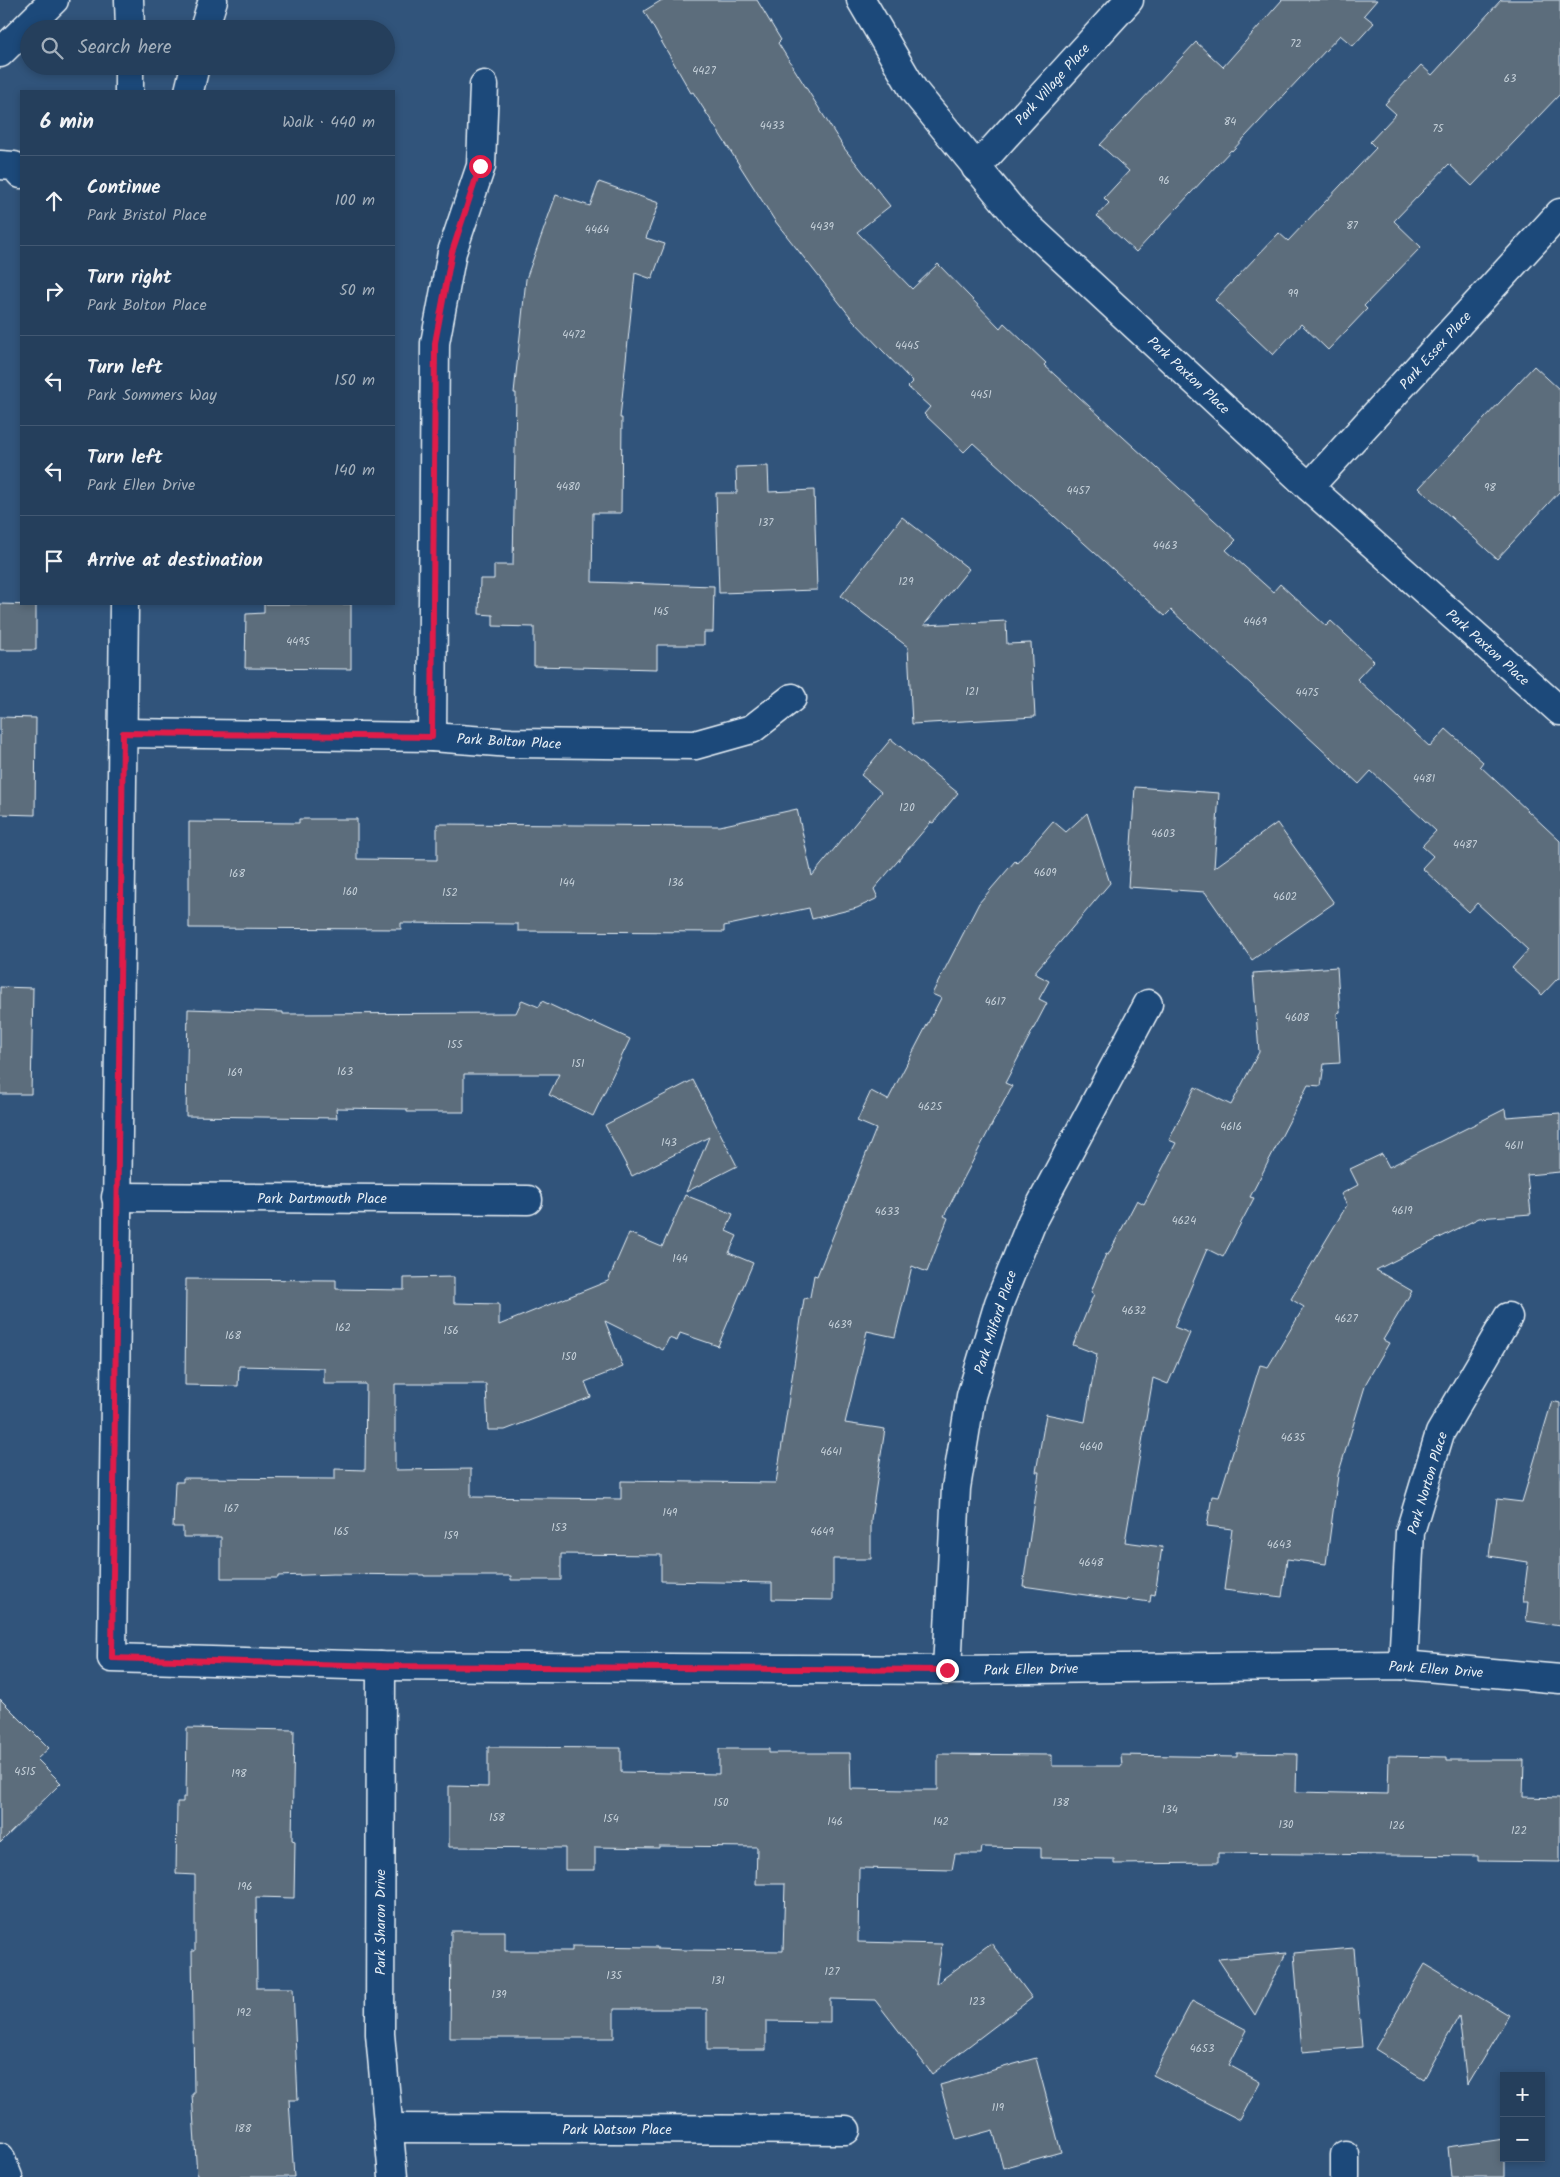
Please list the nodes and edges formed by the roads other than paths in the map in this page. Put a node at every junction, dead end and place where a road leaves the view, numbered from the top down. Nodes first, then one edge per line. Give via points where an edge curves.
1 (54, 0) edge
2 (129, 0) edge
3 (213, 0) edge
4 (861, 0) edge
5 (1128, 0) edge
6 (34, 20) edge
7 (130, 20) edge
8 (207, 20) edge
9 (20, 33) edge
10 (0, 53) edge
11 (129, 75) edge
12 (193, 75) edge
13 (484, 85) dead end
14 (129, 90) edge
15 (189, 90) edge
16 (0, 165) edge
17 (976, 168) junction
18 (20, 173) edge
19 (1560, 213) edge
20 (1309, 487) junction
21 (124, 605) edge
22 (792, 698) dead end
23 (1560, 711) edge
24 (123, 733) junction
25 (432, 737) junction
26 (1148, 1004) dead end
27 (116, 1197) junction
28 (528, 1200) dead end
29 (1508, 1317) dead end
30 (382, 1666) junction
31 (1403, 1666) junction
32 (947, 1670) junction
33 (1560, 1679) edge
34 (388, 2128) junction
35 (846, 2130) dead end
36 (0, 2157) edge
37 (8, 2177) edge
38 (393, 2177) edge

1 - 6 street
2 - 7 street
3 - 8 street
4 - 17 street, Park Paxton Place via 914,91
5 - 17 street, Park Village Place
9 - 10 street
11 - 14 street
12 - 15 street
13 - 25 street via 480,166 452,252 435,343
16 - 18 street via 14,166
17 - 20 street, Park Paxton Place via 1016,215
19 - 20 street, Park Essex Place
20 - 23 street, Park Paxton Place
21 - 24 street
22 - 25 street, Park Bolton Place via 752,729 695,744 511,743
24 - 25 street, Park Bolton Place
24 - 27 street
26 - 32 street, Park Milford Place via 1032,1221 998,1303 971,1396 956,1488
27 - 28 street, Park Dartmouth Place
27 - 30 street, Park Ellen Drive via 112,1658
29 - 31 street, Park Norton Place via 1440,1433 1410,1532
30 - 32 street, Park Ellen Drive
30 - 34 street, Park Sharon Drive via 380,2034
31 - 32 street, Park Ellen Drive
31 - 33 street, Park Ellen Drive
34 - 35 street, Park Watson Place
34 - 38 street, Park Sharon Drive
36 - 37 street

